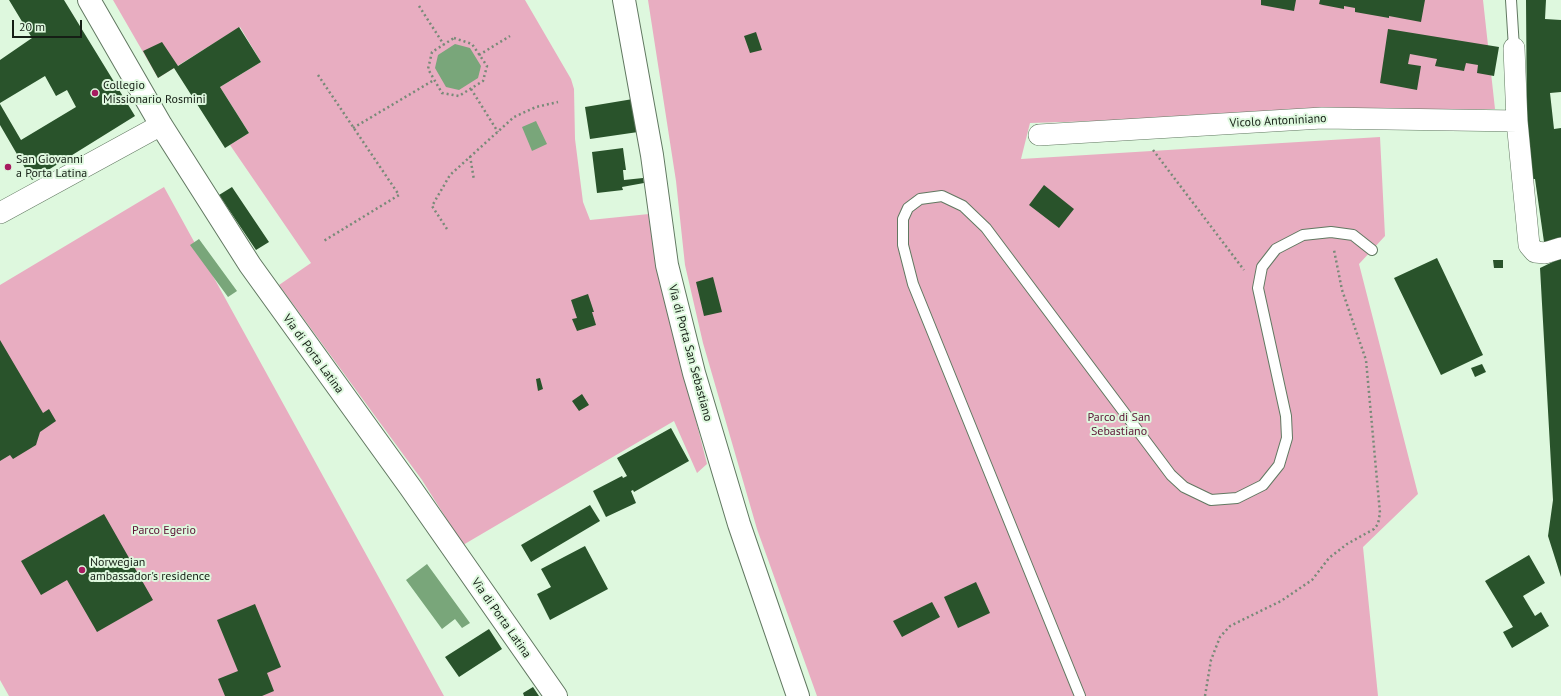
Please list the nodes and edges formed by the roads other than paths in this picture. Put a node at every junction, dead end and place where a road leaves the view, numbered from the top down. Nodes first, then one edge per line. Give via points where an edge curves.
1 (89, 0) edge
2 (624, 0) edge
3 (1511, 0) edge
4 (1514, 48) joint
5 (1517, 121) junction
6 (162, 125) junction
7 (1039, 135) dead end
8 (0, 213) edge
9 (1561, 248) edge
10 (1372, 250) dead end
11 (556, 696) edge
12 (798, 696) edge
13 (1080, 696) edge

1 - 6 street, Via di Porta Latina
2 - 12 street, Via di Porta San Sebastiano via 652,155 667,265 694,373 739,524
3 - 4 lane
4 - 5 street
5 - 7 street, Vicolo Antoniniano via 1322,118
5 - 9 street via 1529,245 1535,252 1545,253
6 - 8 street
6 - 11 street, Via di Porta Latina via 250,265
10 - 13 lane via 1353,235 1330,232 1303,235 1276,249 1262,267 1258,288 1286,416 1287,438 1279,465 1263,485 1237,498 1211,500 1184,487 1171,475 986,228 963,206 942,196 920,199 908,208 903,219 902,245 913,284

